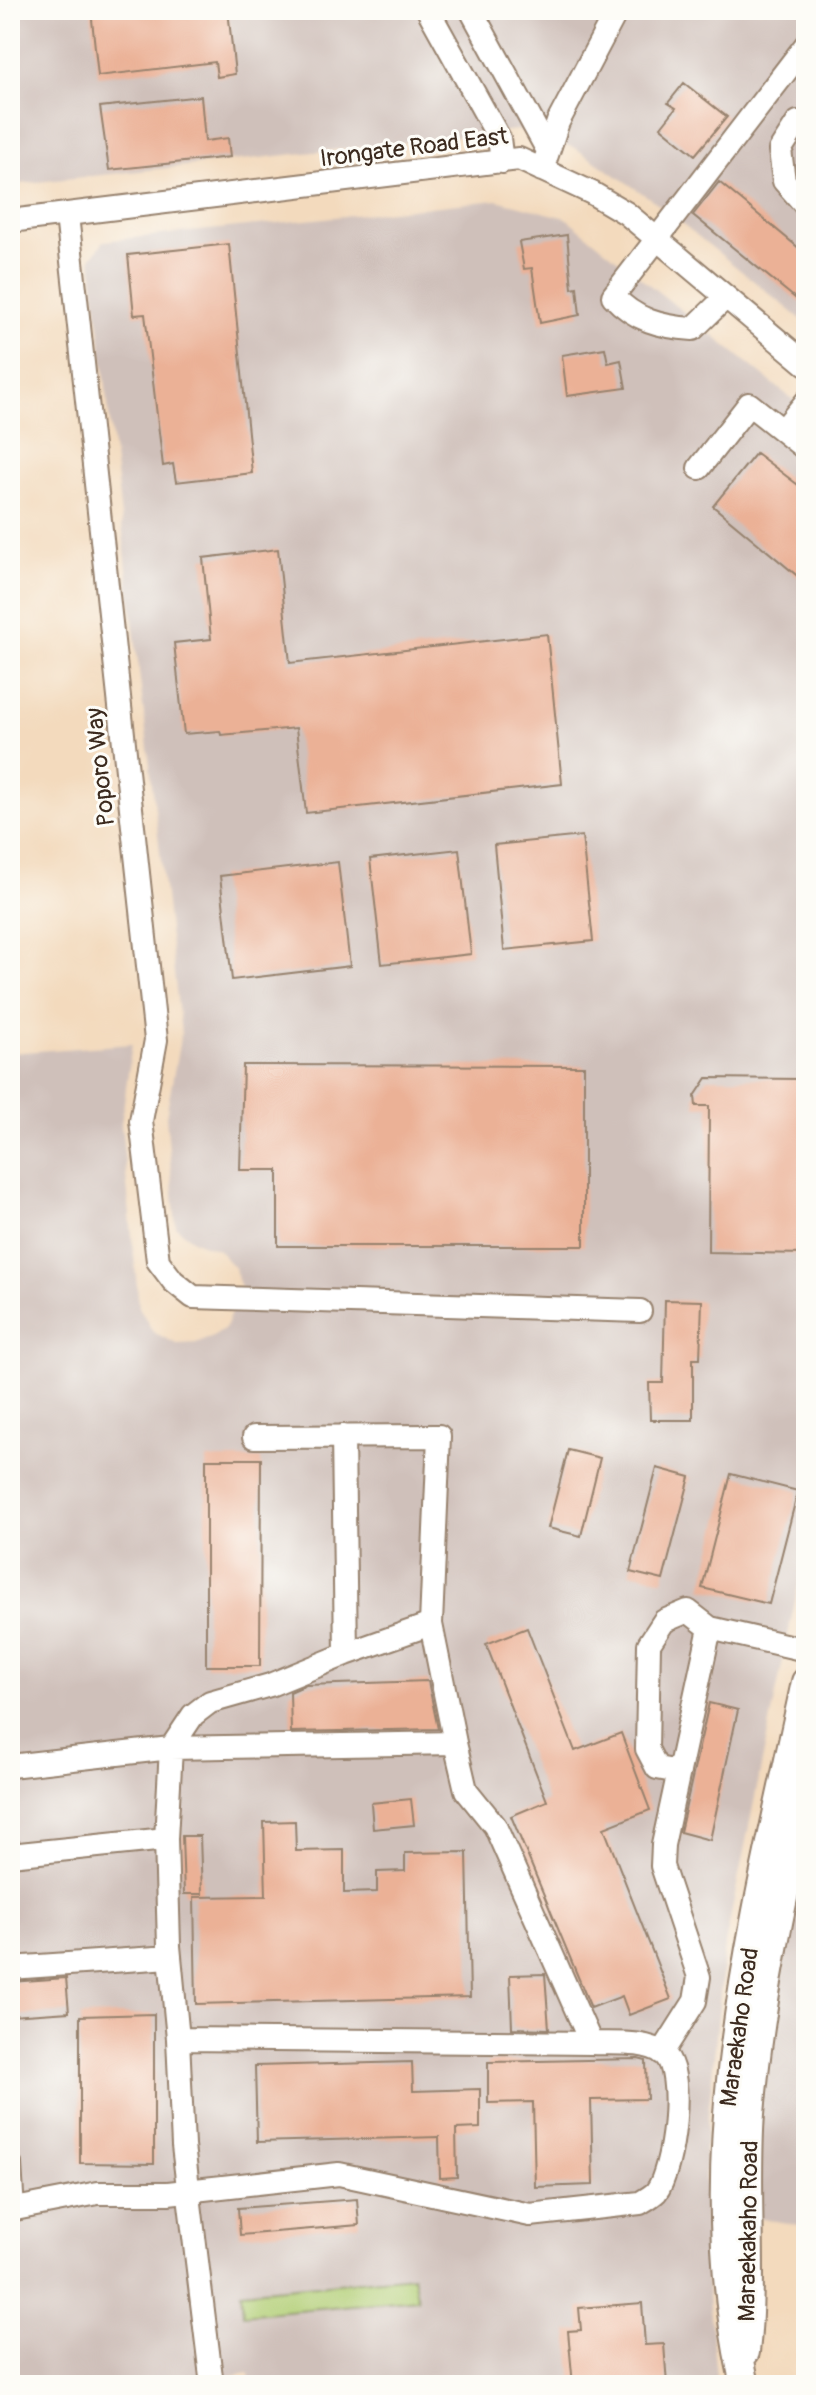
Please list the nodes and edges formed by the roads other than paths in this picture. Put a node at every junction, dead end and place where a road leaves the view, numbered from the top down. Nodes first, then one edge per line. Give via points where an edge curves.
1 (428, 10) edge
2 (471, 10) edge
3 (617, 10) edge
4 (806, 45) edge
5 (763, 100) junction
6 (802, 125) edge
7 (545, 160) junction
8 (502, 162) junction
9 (806, 206) edge
10 (67, 215) junction
11 (10, 221) edge
12 (657, 239) junction
13 (726, 297) junction
14 (806, 364) edge
15 (806, 402) edge
16 (783, 430) junction
17 (806, 449) edge
18 (699, 468) dead end
19 (640, 1311) dead end
20 (343, 1436) junction
21 (254, 1437) dead end
22 (431, 1624) junction
23 (710, 1628) junction
24 (806, 1650) edge
25 (346, 1654) junction
26 (806, 1682) edge
27 (455, 1743) junction
28 (171, 1748) junction
29 (10, 1766) edge
30 (679, 1772) junction
31 (806, 1795) edge
32 (166, 1839) junction
33 (10, 1855) edge
34 (170, 1957) junction
35 (10, 1968) edge
36 (178, 2039) junction
37 (591, 2043) junction
38 (662, 2053) junction
39 (10, 2164) edge
40 (188, 2191) junction
41 (11, 2210) edge
42 (743, 2381) edge
43 (212, 2385) edge

1 - 8 street via 499,138
2 - 7 street
3 - 7 street via 558,122
4 - 5 street
5 - 6 street
5 - 12 street
6 - 9 street via 780,150 784,181
7 - 8 street, Irongate Road East
7 - 12 street, Irongate Road East
8 - 10 street, Irongate Road East
10 - 11 street, Irongate Road East
10 - 19 street, Poporo Way via 156,1040 141,1121 158,1261 193,1297
12 - 13 street, Irongate Road East
12 - 13 street via 613,296 621,305 649,322 693,329
13 - 14 street, Irongate Road East
15 - 16 street
16 - 17 street
16 - 18 street via 749,404
20 - 21 street
20 - 22 street via 439,1436
20 - 25 street
22 - 25 street
22 - 27 street
23 - 24 street
23 - 30 street
23 - 30 street via 688,1611 664,1621 649,1644 647,1749 657,1768
25 - 28 street via 210,1702 193,1715
26 - 42 main road, Maraekaho Road via 744,1972 726,2124 729,2315
27 - 28 street
27 - 37 street via 466,1790 495,1826
28 - 29 street
28 - 32 street
30 - 38 street via 662,1866 699,1977 695,2001
31 - 42 main road, Maraekakaho Road via 775,1923 750,2114 746,2229 752,2294
32 - 33 street
32 - 34 street
34 - 35 street
34 - 36 street
36 - 37 street
36 - 40 street
37 - 38 street via 649,2046
38 - 40 street via 676,2076 676,2115 664,2174 656,2193 640,2203 530,2215 339,2174
39 - 41 street
40 - 41 street via 98,2193
40 - 43 street

